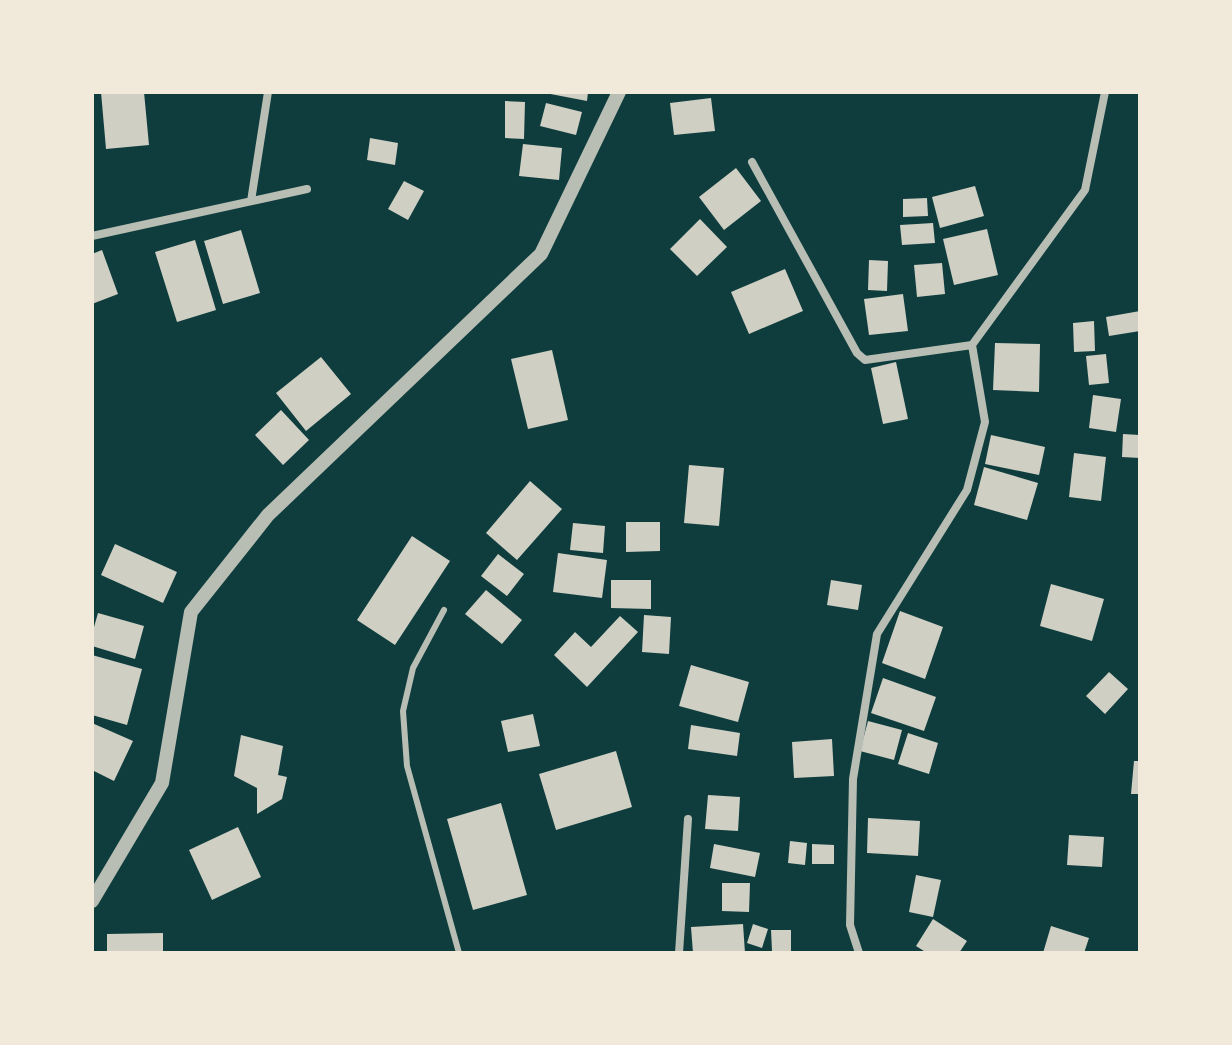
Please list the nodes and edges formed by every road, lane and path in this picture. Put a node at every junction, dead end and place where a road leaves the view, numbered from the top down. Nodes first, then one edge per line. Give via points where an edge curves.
1 (268, 92) edge
2 (619, 92) edge
3 (1105, 92) edge
4 (752, 162) dead end
5 (307, 189) dead end
6 (251, 201) junction
7 (92, 236) edge
8 (972, 345) junction
9 (444, 610) dead end
10 (688, 819) dead end
11 (92, 901) edge
12 (459, 953) edge
13 (679, 953) edge
14 (859, 953) edge

1 - 6 street
2 - 11 street via 541,254 268,515 191,612 162,783
3 - 8 street via 1085,190
4 - 8 street via 865,360
5 - 6 street
6 - 7 street
8 - 14 street via 985,422 967,490 877,634 853,779 850,925
9 - 12 lane via 413,668 403,711 407,766
10 - 13 street

